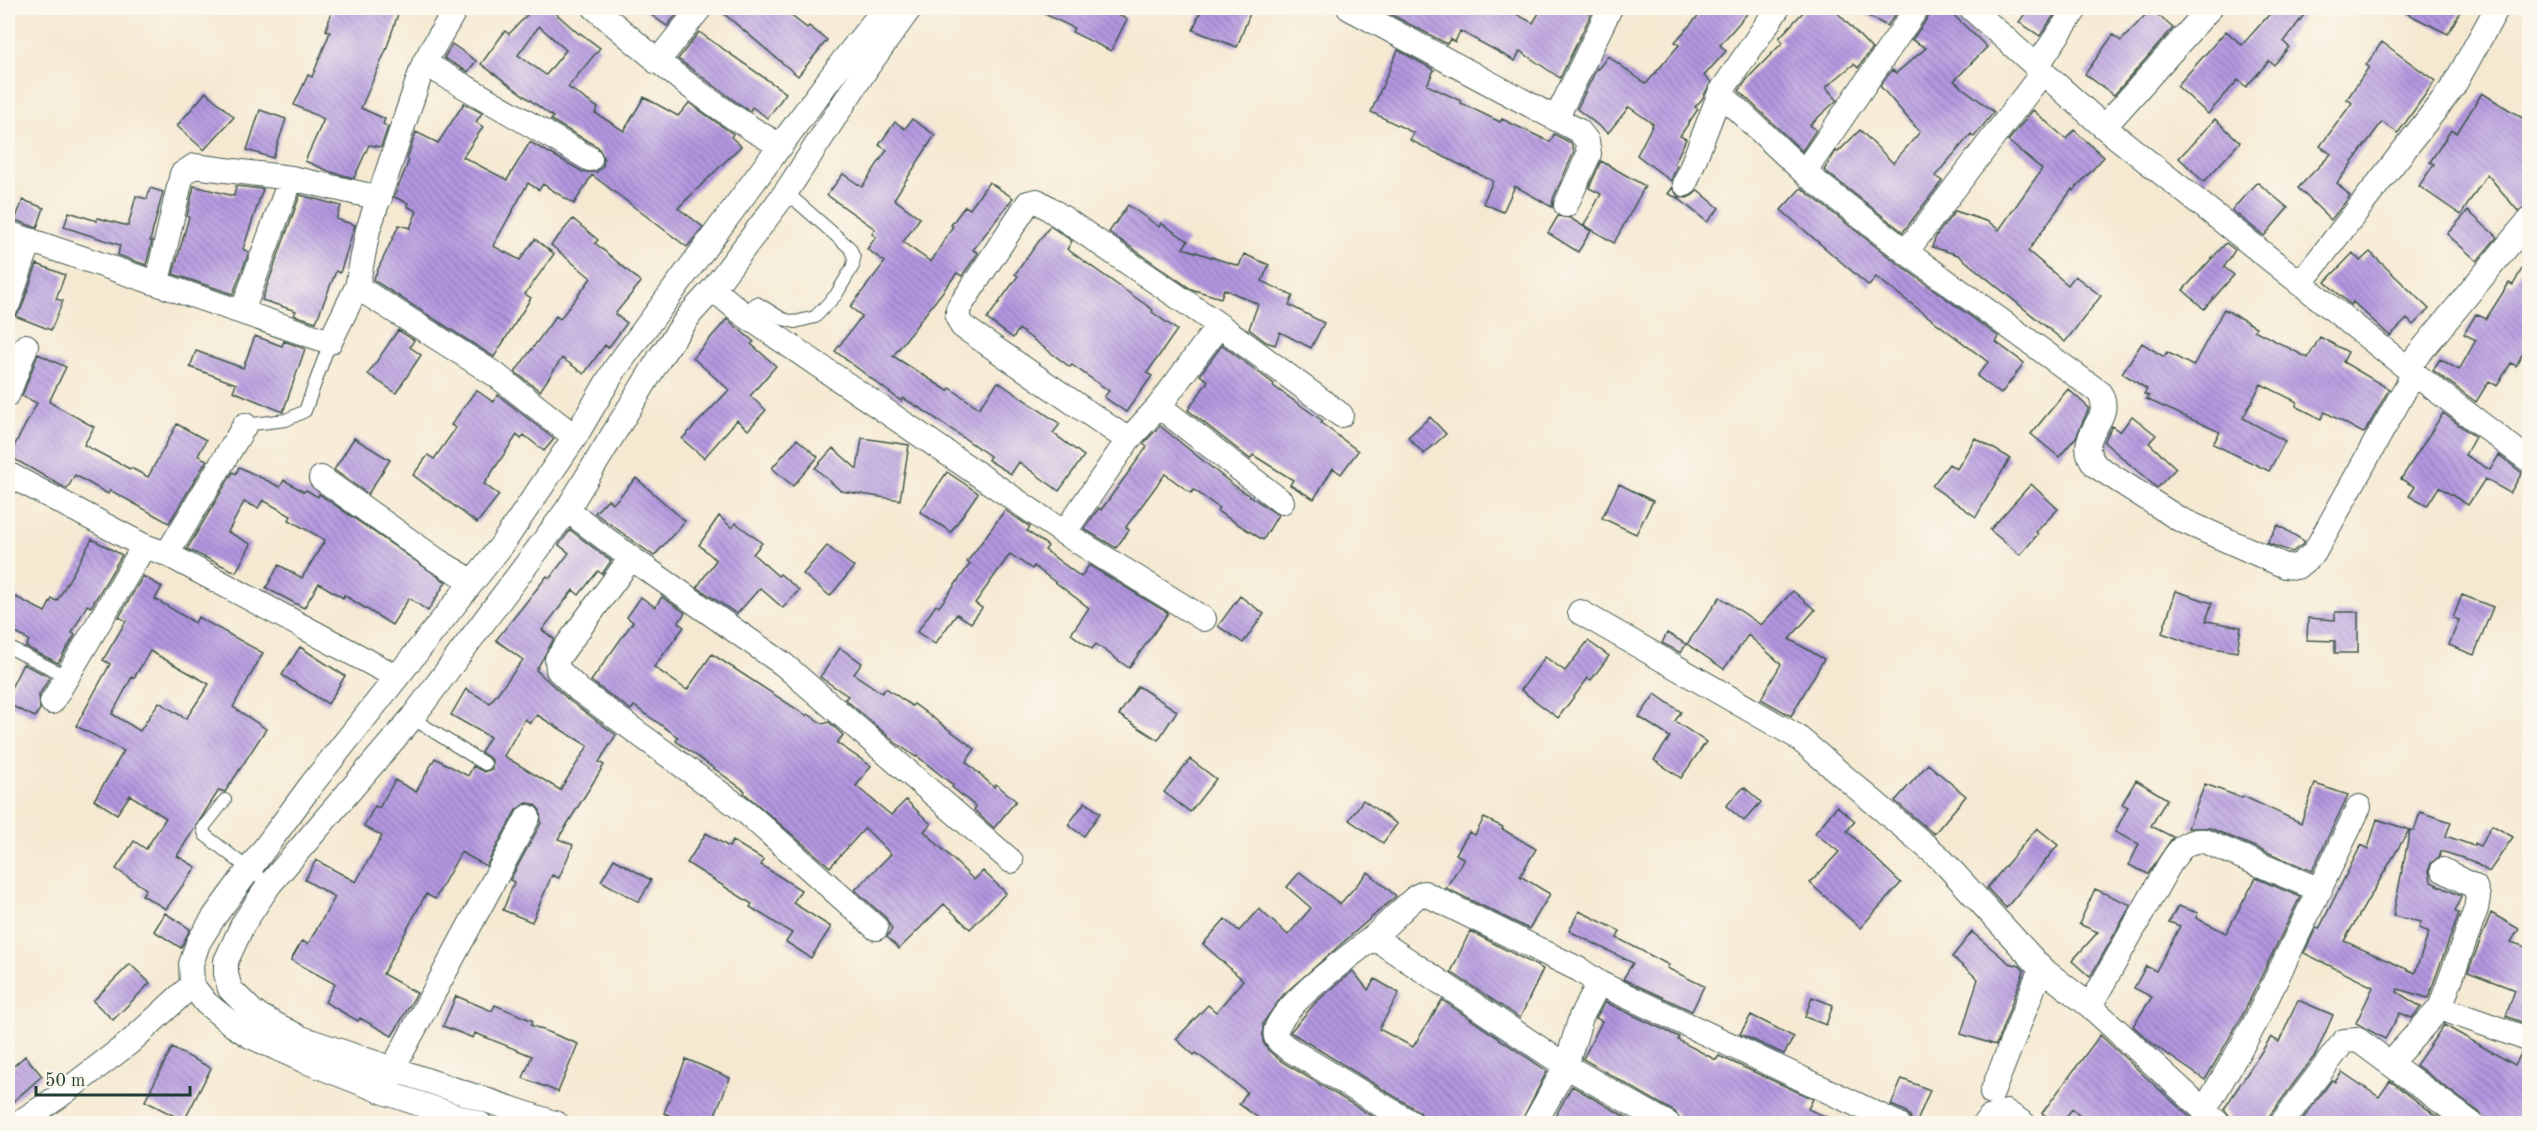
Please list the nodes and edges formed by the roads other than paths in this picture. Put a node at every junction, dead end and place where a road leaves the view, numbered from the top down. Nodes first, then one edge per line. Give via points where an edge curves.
1 (456, 8) edge
2 (595, 8) edge
3 (700, 8) edge
4 (885, 8) edge
5 (910, 8) edge
6 (1610, 8) edge
7 (1778, 8) edge
8 (1917, 8) edge
9 (1971, 8) edge
10 (2076, 8) edge
11 (2210, 8) edge
12 (2497, 8) edge
13 (1365, 11) edge
14 (657, 62) junction
15 (424, 63) junction
16 (2040, 69) junction
17 (1720, 93) junction
18 (1556, 119) junction
19 (2104, 127) junction
20 (781, 146) junction
21 (590, 159) dead end
22 (1806, 174) junction
23 (291, 178) junction
24 (1685, 184) dead end
25 (786, 192) junction
26 (380, 198) junction
27 (1566, 205) dead end
28 (2529, 219) edge
29 (19, 237) edge
30 (1906, 252) junction
31 (157, 282) junction
32 (2300, 284) junction
33 (357, 287) junction
34 (713, 289) junction
35 (668, 299) junction
36 (8, 304) edge
37 (242, 312) junction
38 (691, 313) junction
39 (742, 313) junction
40 (1219, 325) junction
41 (330, 342) junction
42 (26, 346) dead end
43 (2411, 370) junction
44 (8, 394) edge
45 (1159, 406) junction
46 (1341, 415) dead end
47 (245, 425) joint
48 (575, 437) junction
49 (1128, 440) junction
50 (2529, 461) edge
51 (8, 474) edge
52 (321, 478) dead end
53 (1282, 502) dead end
54 (567, 510) junction
55 (1064, 532) junction
56 (144, 546) junction
57 (167, 554) junction
58 (631, 558) junction
59 (472, 581) junction
60 (1580, 612) dead end
61 (1204, 619) dead end
62 (8, 647) edge
63 (66, 676) junction
64 (397, 677) junction
65 (52, 702) dead end
66 (412, 718) junction
67 (485, 764) dead end
68 (225, 800) dead end
69 (2359, 807) dead end
70 (528, 817) dead end
71 (1011, 861) dead end
72 (248, 870) junction
73 (2444, 870) dead end
74 (269, 885) junction
75 (2320, 890) junction
76 (876, 928) dead end
77 (1373, 937) junction
78 (2042, 968) junction
79 (1599, 983) junction
80 (192, 985) junction
81 (2090, 1006) junction
82 (2440, 1008) junction
83 (2529, 1040) edge
84 (2390, 1064) junction
85 (1566, 1066) junction
86 (390, 1081) junction
87 (1992, 1093) dead end
88 (2212, 1117) edge
89 (17, 1124) edge
90 (480, 1124) edge
91 (557, 1124) edge
92 (1413, 1124) edge
93 (1534, 1124) edge
94 (1668, 1124) edge
95 (1898, 1124) edge
96 (1984, 1124) edge
97 (2024, 1124) edge
98 (2281, 1124) edge
99 (2472, 1124) edge

1 - 15 street
2 - 14 street
3 - 14 street
4 - 20 street
5 - 25 street
6 - 18 street
7 - 17 street
8 - 22 street
9 - 16 street
10 - 16 street
11 - 19 street
12 - 32 street via 2452,87
13 - 18 street
14 - 20 street via 743,125
15 - 21 street
15 - 26 street
16 - 19 street
16 - 30 street
17 - 22 street
17 - 24 street
18 - 27 street via 1579,131 1589,147
19 - 32 street
20 - 35 street
22 - 30 street
23 - 26 street
23 - 31 street via 201,166 188,169 182,174 173,206
23 - 37 street
25 - 34 street
25 - 39 lane via 850,248 853,266 836,295 815,317 795,322 783,320 757,303
26 - 33 street via 368,230
28 - 43 street
29 - 31 street
29 - 36 street
30 - 43 street via 2099,392 2104,410 2088,439 2090,459 2096,466 2179,519 2285,566 2296,567 2314,553
31 - 37 street
32 - 43 street
33 - 41 street
33 - 48 street via 496,375
34 - 38 street
34 - 39 street
35 - 38 street
35 - 48 street via 615,369
37 - 41 street
38 - 54 street
39 - 55 street
40 - 45 street
40 - 46 street
40 - 49 street via 1038,201 1028,203 958,309 958,318 962,326
41 - 47 lane via 304,411 286,420
42 - 44 street
43 - 50 street
45 - 49 street
45 - 53 street
47 - 57 street
48 - 59 street via 501,546
49 - 55 street
51 - 56 street
52 - 59 street
54 - 58 street
54 - 66 street
55 - 61 street
56 - 57 street
56 - 63 street
57 - 64 street
58 - 71 street via 783,664
58 - 76 street via 556,659 558,670 579,690 746,812
59 - 64 street
60 - 78 street via 1796,736 1940,858
62 - 63 lane
63 - 65 street
64 - 72 street
66 - 67 lane
66 - 74 street
68 - 72 lane via 203,828 205,835
69 - 75 street
70 - 86 street
72 - 74 lane
72 - 80 street via 198,944 191,964
73 - 82 street via 2470,883 2478,897
74 - 86 street via 231,948 226,962 230,989 254,1013
75 - 81 street via 2204,842 2192,841 2183,846 2168,867
75 - 88 street
77 - 79 street via 1424,893
77 - 85 street
77 - 92 street via 1297,1001 1277,1028 1277,1041
78 - 81 street
78 - 87 street
79 - 85 street via 1581,1017
79 - 95 street
80 - 86 street via 206,1003 250,1036 305,1061
80 - 89 street via 129,1043
81 - 88 street
82 - 83 street
82 - 84 street
84 - 98 street via 2358,1040 2344,1041
84 - 99 street
85 - 93 street
85 - 94 street
86 - 90 street
86 - 91 street via 504,1104
96 - 97 street via 2006,1112

